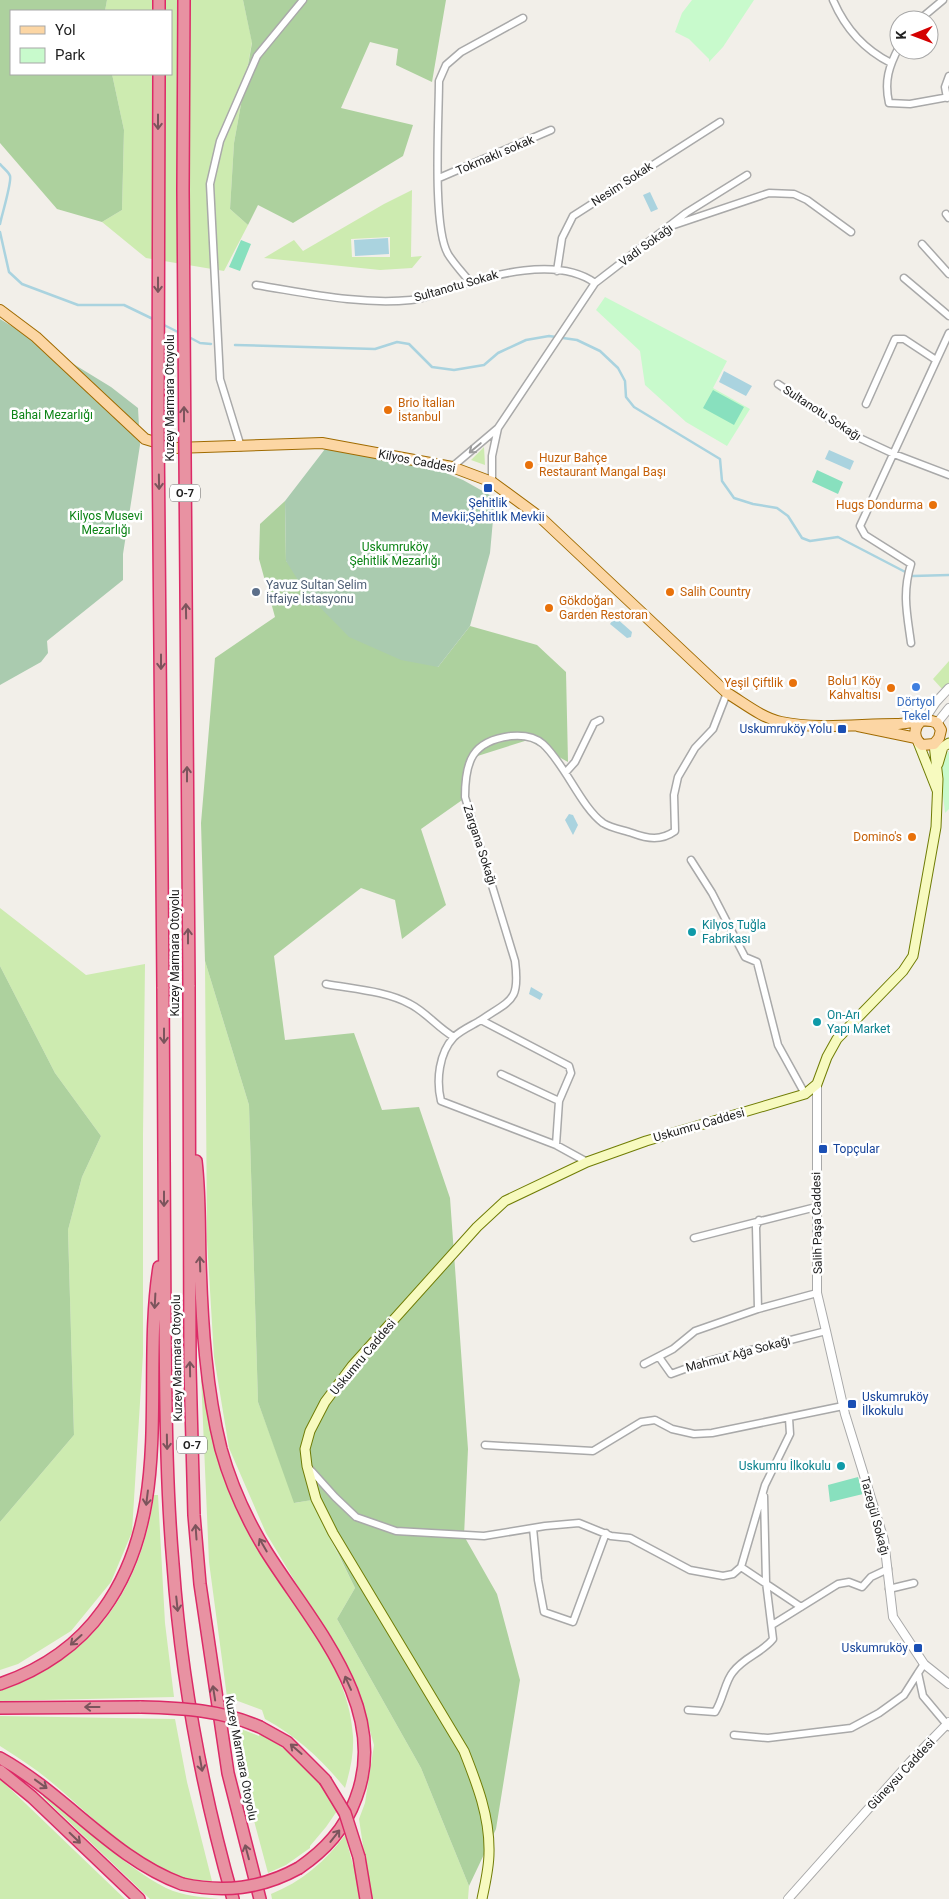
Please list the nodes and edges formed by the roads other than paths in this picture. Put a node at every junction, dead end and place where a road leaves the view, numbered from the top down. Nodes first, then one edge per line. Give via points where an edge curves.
1 (184, 0) edge
2 (303, 0) edge
3 (833, 0) edge
4 (943, 0) edge
5 (931, 10) edge
6 (523, 18) dead end
7 (892, 60) edge
8 (891, 63) junction
9 (159, 75) edge
10 (949, 76) edge
11 (948, 98) edge
12 (720, 122) dead end
13 (551, 130) dead end
14 (747, 175) dead end
15 (439, 178) junction
16 (672, 226) junction
17 (851, 232) dead end
18 (922, 244) dead end
19 (557, 271) junction
20 (949, 274) edge
21 (904, 278) dead end
22 (470, 282) junction
23 (594, 283) junction
24 (256, 285) dead end
25 (0, 310) edge
26 (949, 316) edge
27 (949, 333) edge
28 (936, 360) junction
29 (778, 384) dead end
30 (866, 404) dead end
31 (498, 428) junction
32 (241, 447) junction
33 (894, 454) junction
34 (452, 467) junction
35 (949, 475) edge
36 (492, 482) junction
37 (911, 643) dead end
38 (949, 688) edge
39 (727, 693) junction
40 (949, 708) edge
41 (600, 720) dead end
42 (922, 721) junction
43 (855, 725) junction
44 (942, 725) edge
45 (917, 740) junction
46 (949, 742) edge
47 (936, 743) junction
48 (937, 766) junction
49 (566, 772) junction
50 (937, 790) junction
51 (691, 860) dead end
52 (326, 984) dead end
53 (481, 1020) junction
54 (454, 1037) junction
55 (501, 1074) dead end
56 (817, 1084) junction
57 (805, 1094) junction
58 (559, 1101) junction
59 (190, 1118) junction
60 (556, 1145) junction
61 (587, 1162) junction
62 (816, 1207) junction
63 (759, 1220) junction
64 (164, 1235) junction
65 (694, 1238) dead end
66 (818, 1293) junction
67 (758, 1309) junction
68 (826, 1331) junction
69 (660, 1357) junction
70 (644, 1364) dead end
71 (843, 1406) junction
72 (789, 1418) junction
73 (485, 1445) dead end
74 (307, 1466) junction
75 (764, 1490) junction
76 (534, 1528) junction
77 (606, 1533) junction
78 (741, 1567) junction
79 (888, 1568) junction
80 (766, 1582) junction
81 (914, 1583) dead end
82 (889, 1589) junction
83 (801, 1607) junction
84 (772, 1625) junction
85 (924, 1664) junction
86 (918, 1674) junction
87 (0, 1684) edge
88 (949, 1684) edge
89 (0, 1708) edge
90 (688, 1710) dead end
91 (948, 1725) edge
92 (734, 1735) dead end
93 (0, 1758) edge
94 (0, 1770) edge
95 (139, 1899) edge
96 (233, 1899) edge
97 (260, 1899) edge
98 (366, 1899) edge
99 (482, 1899) edge
100 (788, 1899) edge

59 -> 1 highway, Kuzey Marmara Otoyolu / O-7, bridge
2 - 32 street via 257,56 220,141 210,184 220,379
3 - 8 street via 853,36
4 - 5 street
6 - 15 street via 461,52 446,65 439,81
7 - 8 street
8 - 11 street via 886,79 889,103 910,104
9 -> 64 highway, Kuzey Marmara Otoyolu / O-7, bridge
10 - 11 street via 945,87
12 - 19 street, Nesim Sokak via 573,216 562,238
13 - 15 street, Tokmaklı sokak
14 - 16 street, Vadi Sokağı
15 - 22 street via 442,238 448,254
16 - 17 street via 769,193 794,194 807,200
16 - 23 street, Vadi Sokağı
18 - 20 street
19 - 22 street, Sultanotu Sokak via 511,271
19 - 23 street, Sultanotu Sokak via 586,277
21 - 26 street
22 - 24 street, Sultanotu Sokak via 413,300 374,301
23 - 31 street, Vadi Sokağı
25 - 32 main road, Kilyos Caddesi via 36,337 145,439 175,448
27 - 28 street
28 - 30 street via 904,339 895,338
28 - 33 street
29 - 33 street, Sultanotu Sokağı via 851,434
31 -> 34 street
31 - 36 street via 492,456
32 - 34 main road, Kilyos Caddesi via 322,443
33 - 35 street, Sultanotu Sokağı
33 - 37 street via 860,526 865,535 911,564 905,596
34 - 36 main road, Kilyos Caddesi
36 - 39 main road, Kilyos Caddesi via 541,518
38 - 42 street
39 - 43 main road, Kilyos Caddesi via 780,722
39 - 49 street, Zargana Sokağı via 713,729 695,748 678,777 674,795 675,830 664,839 643,837 603,823
40 - 44 street
41 - 49 street via 594,723 575,762
42 - 43 main road
42 - 44 main road
42 - 45 main road via 915,730
43 - 45 main road
44 - 47 main road
45 - 47 main road via 926,746
45 - 50 main road
46 - 47 main road
46 - 48 main road via 943,747
47 - 48 main road, Salih Paşa Caddesi
48 - 50 main road, Salih Paşa Caddesi
49 - 53 street, Zargana Sokağı via 542,743 524,735 486,742 474,752 465,773 465,797 512,949 518,983 513,999
50 - 56 main road, Salih Paşa Caddesi via 936,827 913,956 903,971 837,1039
51 - 57 street via 745,957 757,962 778,1045
52 - 54 street via 400,999
53 - 54 street, Zargana Sokağı
53 - 58 street via 569,1066 571,1073
54 - 60 street via 442,1057 438,1086 441,1101
55 - 58 street
56 - 57 main road, Uskumru Caddesi
56 - 62 street, Salih Paşa Caddesi
57 - 61 main road, Uskumru Caddesi
58 - 60 street
93 -> 59 highway, bridge via 58,1797 145,1867 182,1884 215,1889 244,1888 277,1880 299,1868 333,1839 354,1805 363,1775 363,1730 357,1704 343,1672 256,1532 237,1495 222,1451 209,1384 198,1182
97 -> 59 highway, Kuzey Marmara Otoyolu / O-7 via 228,1773 200,1584 194,1515 190,1368
60 - 61 street
61 - 74 main road, Uskumru Caddesi via 504,1202 477,1227 352,1366 325,1402 310,1431 305,1449
62 - 63 street
62 - 66 street, Salih Paşa Caddesi
63 - 65 street
63 - 67 street via 756,1227
64 -> 87 highway via 155,1293 149,1479 142,1528 133,1556 112,1598 82,1634 52,1659
64 -> 96 highway, Kuzey Marmara Otoyolu / O-7 via 167,1462 174,1575 197,1743
66 - 67 street, Mahmut Ağa Sokağı
66 - 68 street, Salih Paşa Caddesi
67 - 69 street, Mahmut Ağa Sokağı via 695,1331
68 - 69 street, Mahmut Ağa Sokağı via 704,1362 671,1374
68 - 71 street, Tazegül Sokağı
69 - 70 street, Mahmut Ağa Sokağı
71 - 72 street
71 - 79 street, Tazegül Sokağı via 884,1540
72 - 73 street via 694,1434 672,1429 654,1420 641,1422 593,1452
72 - 75 street via 790,1434
74 - 76 street via 356,1517 396,1531 484,1536
74 - 99 main road, Uskumru Caddesi via 316,1499 333,1533 464,1751 488,1824 489,1854
75 - 78 street
75 - 80 street
76 - 77 street via 579,1523
76 - 77 street via 544,1612 573,1622
77 - 78 street via 630,1538 690,1570 723,1576 733,1574
78 - 80 street
79 - 82 street, Tazegül Sokağı
79 - 83 street via 871,1577 862,1587 843,1582
80 - 83 street
80 - 84 street
81 - 82 street
82 - 85 street, Tazegül Sokağı via 893,1617
83 - 84 street
84 - 90 street via 773,1639 731,1673 723,1700 715,1712
85 - 86 street
85 - 88 street, Tazegül Sokağı
86 - 91 street via 923,1696
86 - 92 street via 904,1695 851,1728 768,1738
98 -> 89 highway, bridge via 359,1857 345,1813 325,1780 287,1742 260,1726 208,1711 141,1707
91 - 100 street, Güneysu Caddesi via 910,1762
94 -> 95 highway

